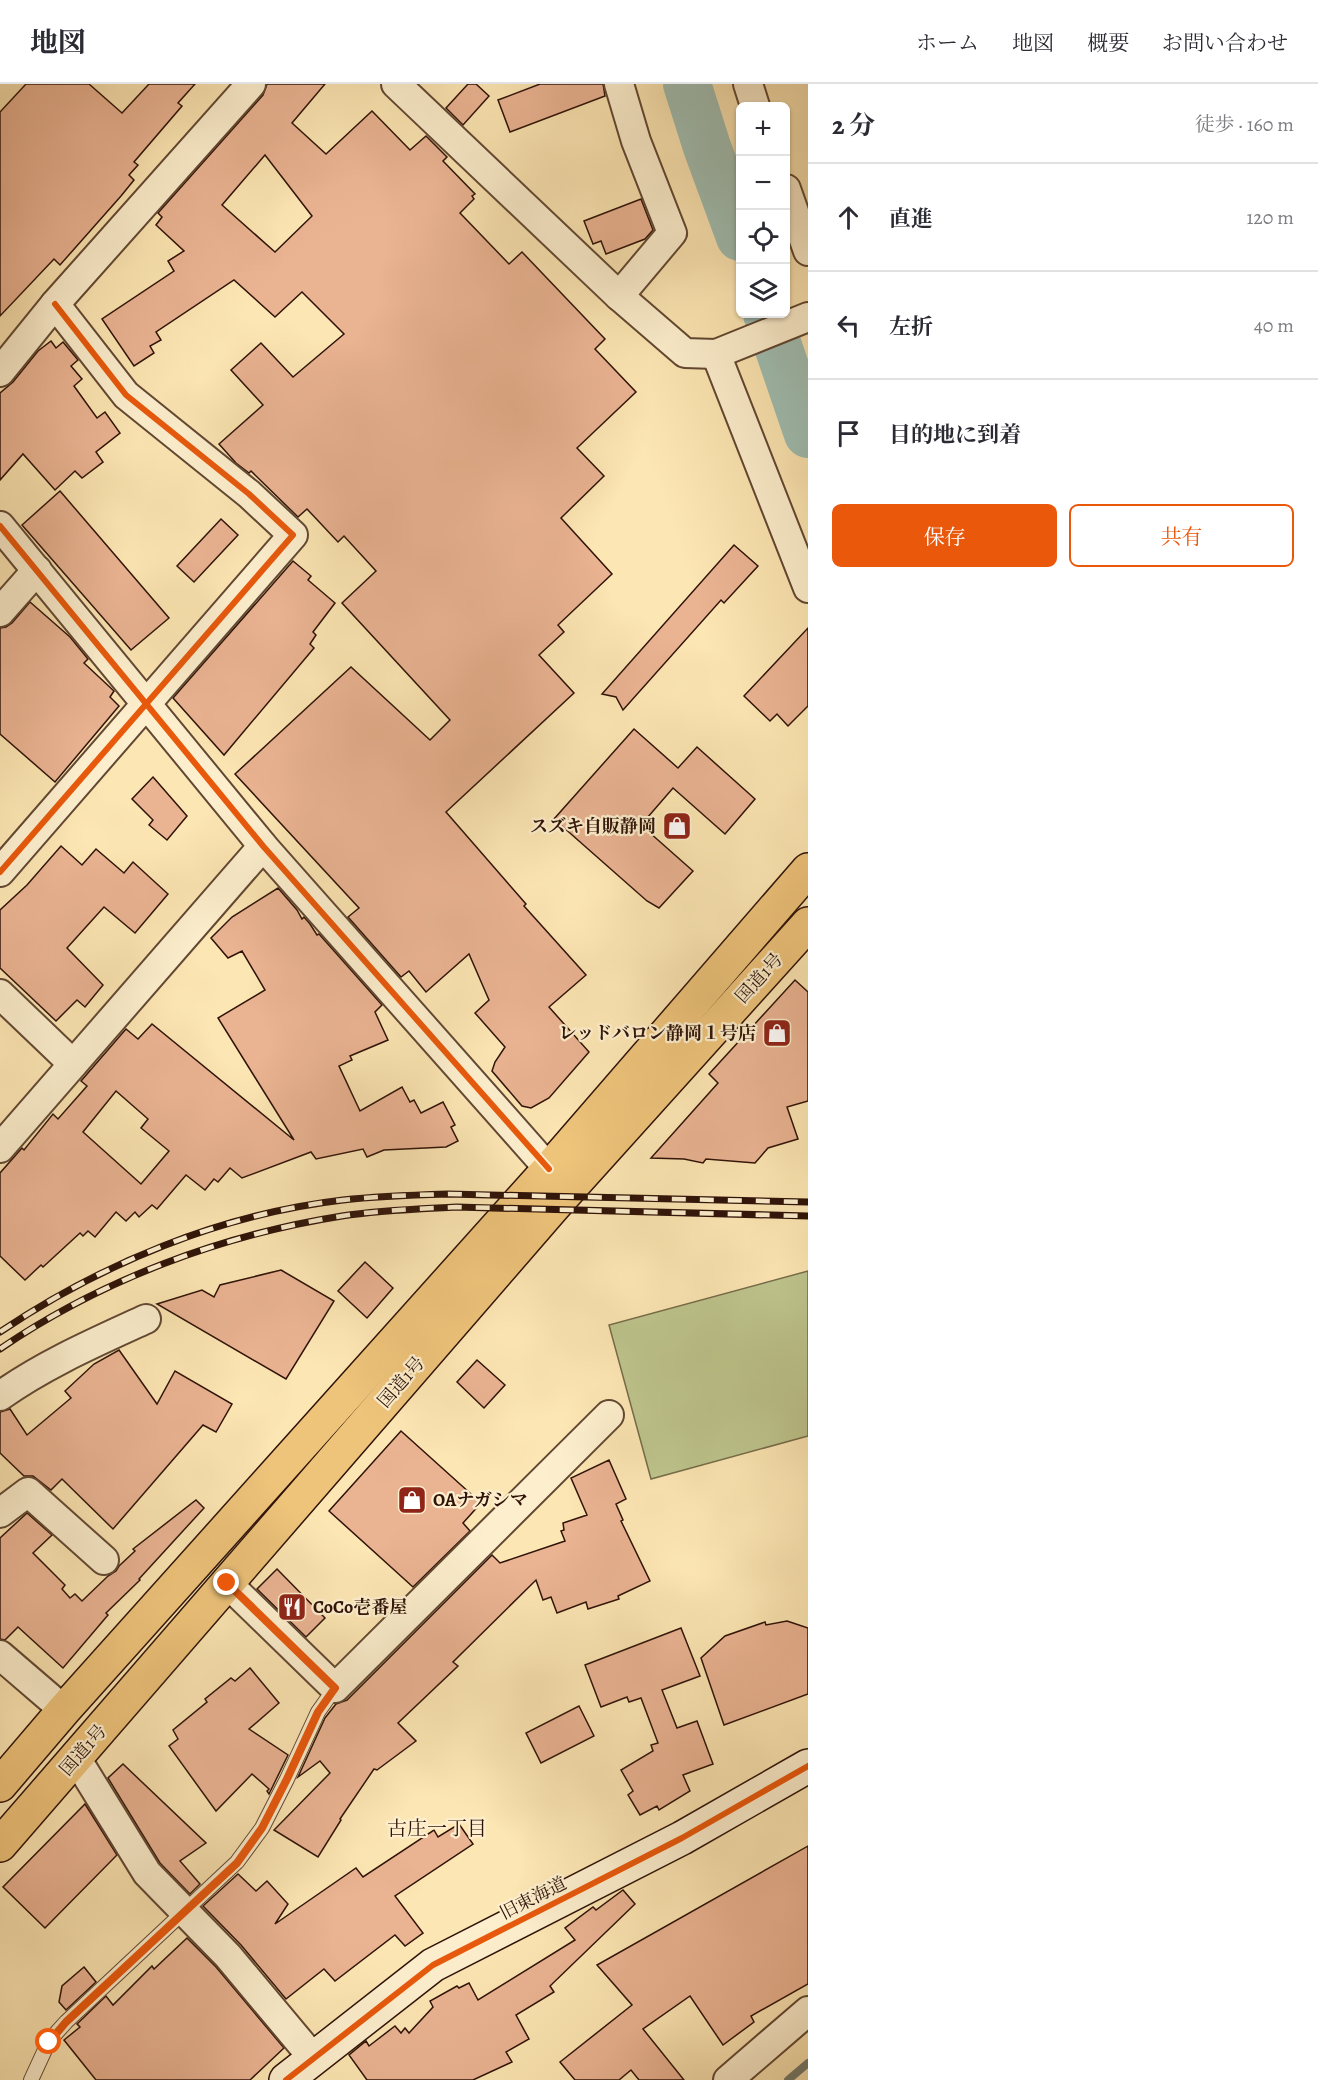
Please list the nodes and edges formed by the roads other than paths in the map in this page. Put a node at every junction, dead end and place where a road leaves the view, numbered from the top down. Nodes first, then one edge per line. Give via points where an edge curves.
1 (250, 84) edge
2 (396, 84) edge
3 (619, 84) edge
4 (748, 84) edge
5 (754, 102) edge
6 (790, 200) edge
7 (808, 251) edge
8 (619, 296) junction
9 (55, 304) junction
10 (808, 317) edge
11 (723, 351) junction
12 (0, 372) edge
13 (0, 526) edge
14 (37, 570) junction
15 (808, 588) edge
16 (0, 612) edge
17 (146, 703) junction
18 (263, 846) junction
19 (808, 870) edge
20 (0, 872) edge
21 (808, 924) edge
22 (0, 994) edge
23 (73, 1064) junction
24 (0, 1148) edge
25 (549, 1169) junction
26 (146, 1319) dead end
27 (0, 1396) edge
28 (609, 1415) dead end
29 (0, 1513) edge
30 (104, 1560) dead end
31 (227, 1583) junction
32 (0, 1655) edge
33 (335, 1688) junction
34 (64, 1710) junction
35 (76, 1758) junction
36 (808, 1766) edge
37 (0, 1785) edge
38 (0, 1845) edge
39 (184, 1911) junction
40 (808, 2011) edge
41 (314, 2059) junction
42 (31, 2080) edge
43 (286, 2080) edge
44 (728, 2080) edge

1 - 9 street
2 - 8 street
3 - 8 street via 636,141 672,233
4 - 5 street
6 - 7 street
8 - 11 street via 685,353
9 - 12 street
9 - 17 street via 126,394 293,535
10 - 11 street
11 - 15 street
13 - 14 street
14 - 16 street
14 - 17 street
17 - 18 street
17 - 20 street
18 - 23 street
18 - 25 street
19 - 25 highway, 国道1号
21 - 31 highway, 国道1号 via 554,1206
22 - 23 street
23 - 24 street
25 - 34 highway, 国道1号
26 - 27 street via 75,1352
28 - 33 street
29 - 30 street via 28,1492
31 - 33 street
31 - 35 highway, 国道1号
32 - 34 street
33 - 39 lane via 318,1712 262,1828 237,1863
34 - 37 highway, 国道1号
35 - 38 highway, 国道1号
35 - 39 street via 147,1873
36 - 41 street, 旧東海道 via 682,1838 433,1965
39 - 41 street via 228,1956
39 - 42 lane via 66,2022 49,2042
40 - 44 street
41 - 43 street, 旧東海道

